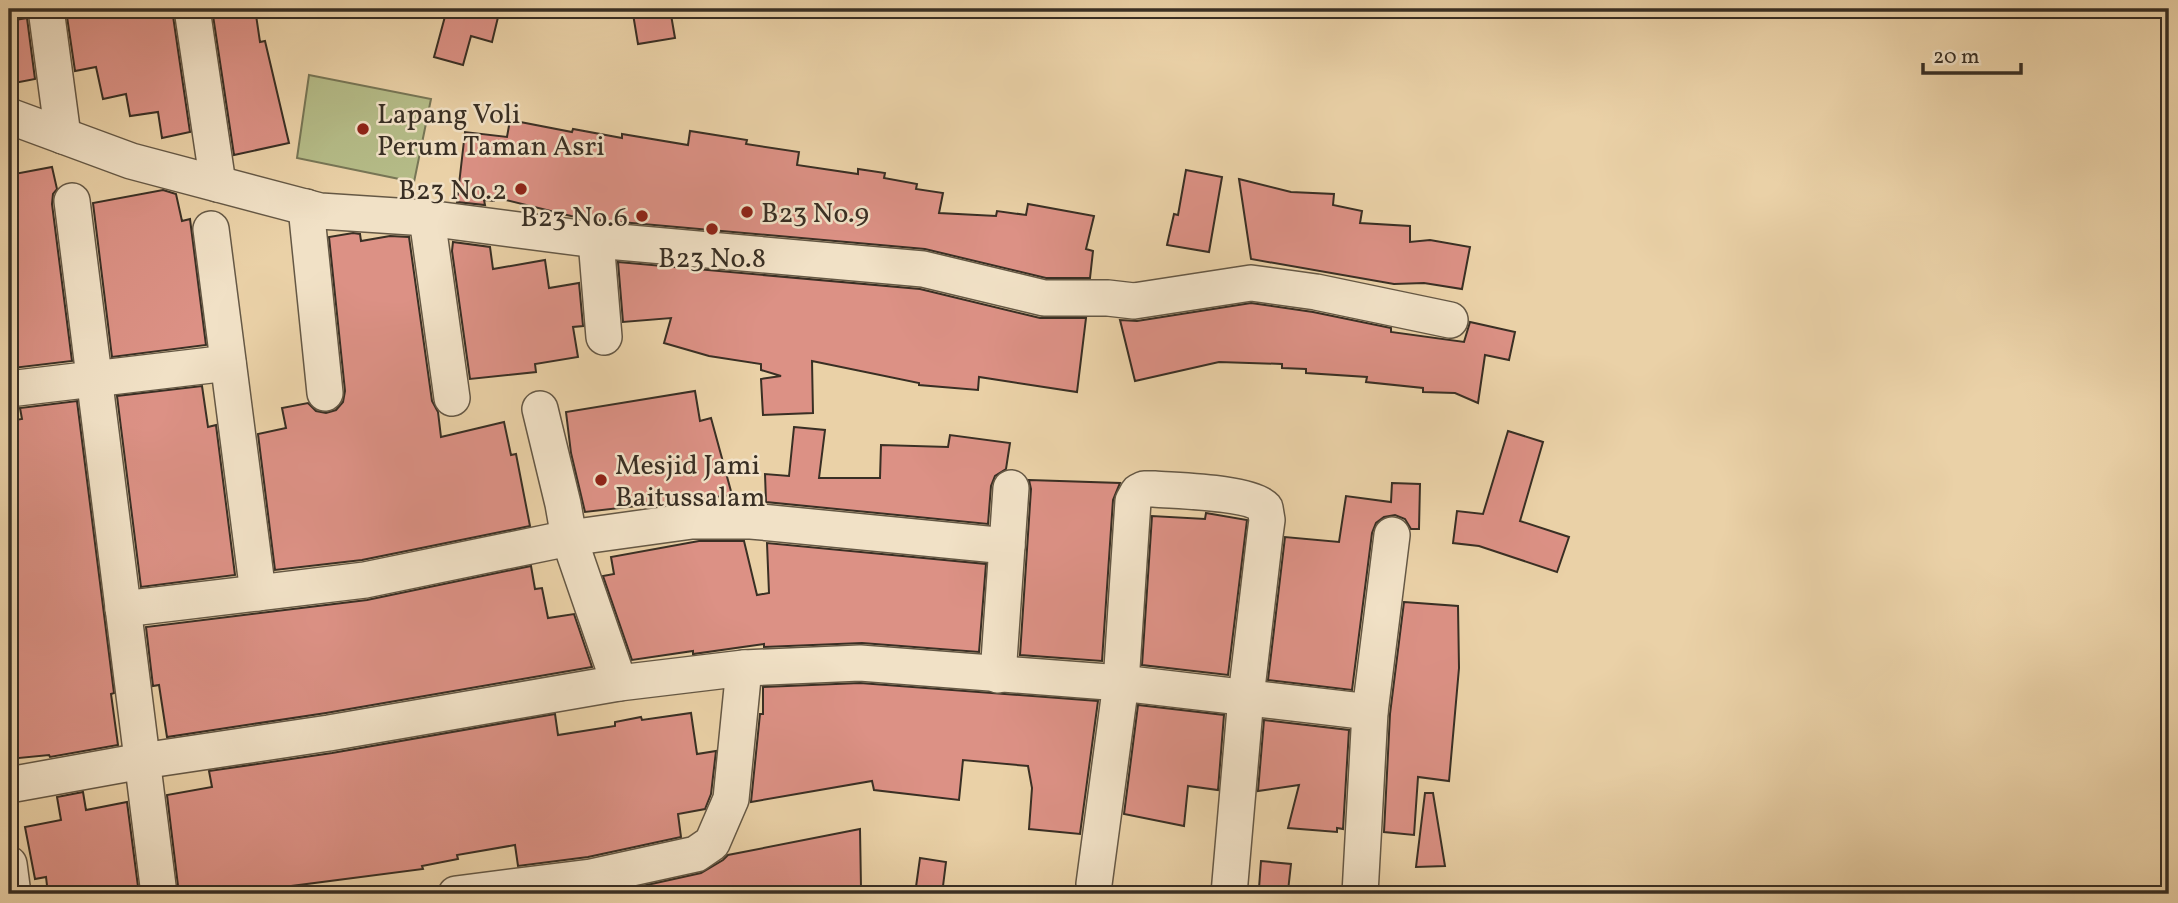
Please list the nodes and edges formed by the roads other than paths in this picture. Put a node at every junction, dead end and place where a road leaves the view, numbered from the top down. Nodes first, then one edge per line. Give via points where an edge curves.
1 (46, 9) edge
2 (192, 9) edge
3 (9, 116) edge
4 (63, 136) junction
5 (218, 184) junction
6 (72, 201) dead end
7 (306, 207) junction
8 (427, 218) junction
9 (211, 229) dead end
10 (596, 240) junction
11 (1450, 320) dead end
12 (604, 337) dead end
13 (228, 363) junction
14 (94, 379) junction
15 (9, 389) edge
16 (325, 393) dead end
17 (452, 398) dead end
18 (540, 410) dead end
19 (1011, 488) dead end
20 (1392, 536) dead end
21 (569, 538) junction
22 (1007, 546) junction
23 (258, 593) junction
24 (123, 608) junction
25 (744, 668) junction
26 (998, 675) junction
27 (1121, 682) junction
28 (619, 683) junction
29 (1246, 697) junction
30 (1370, 712) junction
31 (142, 761) junction
32 (9, 785) edge
33 (9, 864) edge
34 (1094, 884) dead end
35 (592, 886) edge
36 (13, 894) edge
37 (159, 894) edge
38 (456, 894) edge
39 (1229, 894) edge
40 (1360, 894) edge

1 - 4 street
2 - 5 street
3 - 4 street
4 - 5 street via 131,161
5 - 7 street
6 - 14 street
7 - 8 street
7 - 16 street
8 - 10 street
8 - 17 street
9 - 13 street
10 - 11 street via 923,269 1044,298 1134,300 1251,283
10 - 12 street
13 - 14 street
13 - 23 street
14 - 15 street
14 - 24 street
18 - 21 street
19 - 22 street
20 - 30 street
21 - 22 street via 692,521 751,520
21 - 23 street via 365,580
21 - 28 street
22 - 26 street
23 - 24 street
24 - 31 street
25 - 26 street via 860,663
25 - 28 street
25 - 35 street via 731,800 712,843 696,854
26 - 27 street
27 - 29 street
27 - 29 street via 1133,501 1138,492 1154,489 1239,496 1261,503 1266,520
27 - 34 street
28 - 31 street
29 - 30 street
29 - 39 street
30 - 40 street
31 - 32 street
31 - 37 street
33 - 36 street
35 - 38 street

